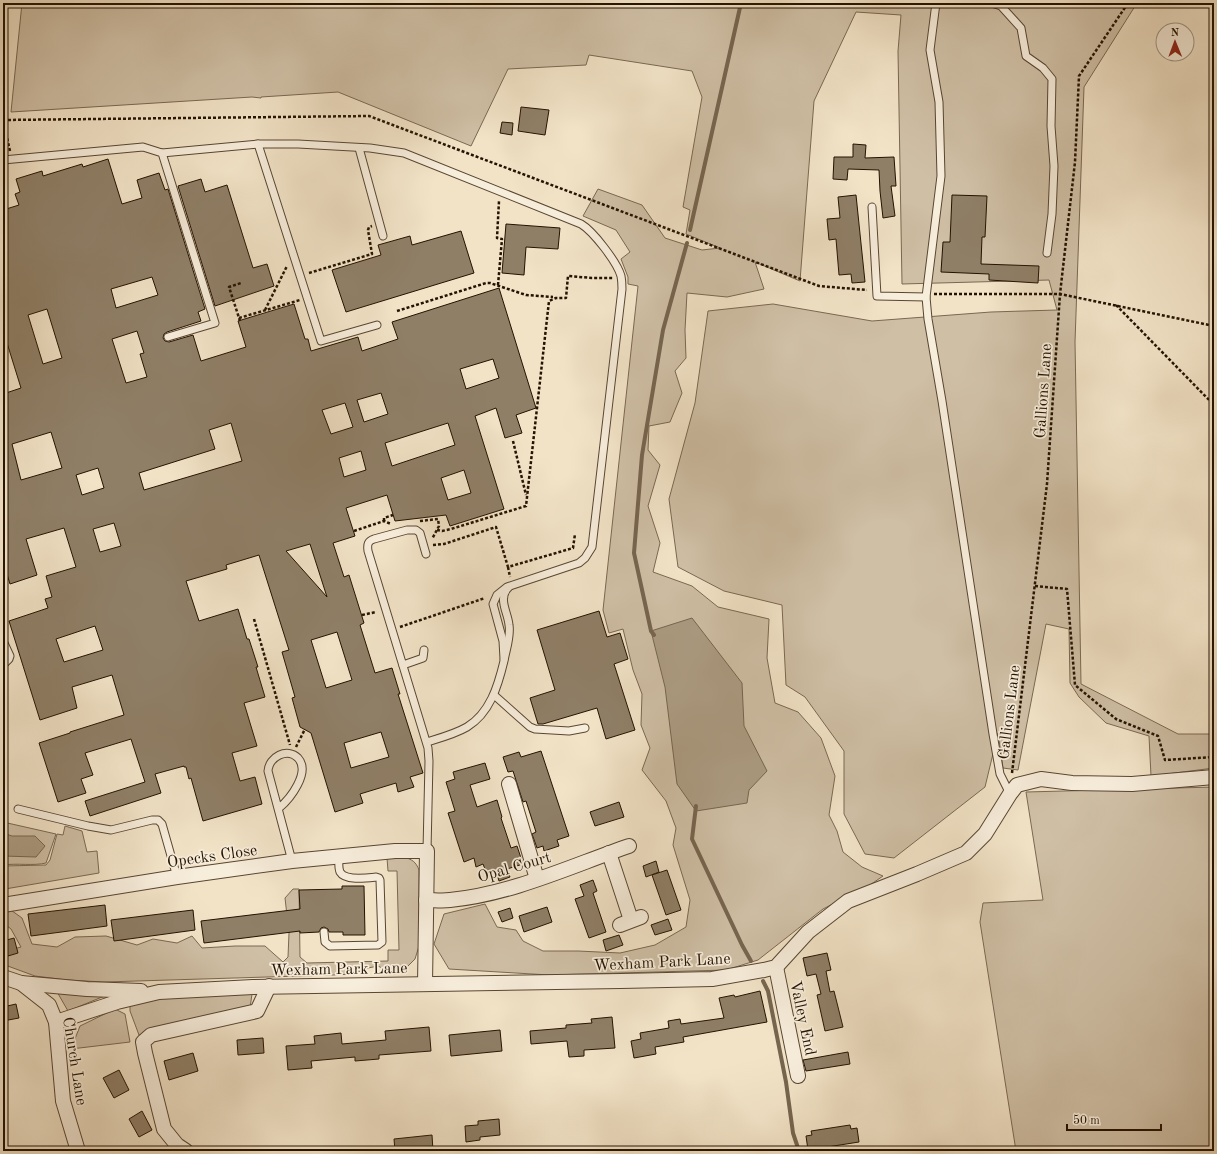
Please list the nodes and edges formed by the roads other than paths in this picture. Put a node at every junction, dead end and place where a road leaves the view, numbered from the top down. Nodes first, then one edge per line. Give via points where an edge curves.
1 (936, 3) edge
2 (992, 3) edge
3 (258, 144) junction
4 (359, 148) junction
5 (162, 153) junction
6 (3, 160) edge
7 (872, 207) dead end
8 (383, 236) dead end
9 (1047, 253) dead end
10 (926, 297) junction
11 (377, 325) dead end
12 (168, 337) dead end
13 (426, 554) dead end
14 (510, 586) junction
15 (3, 640) edge
16 (424, 650) dead end
17 (504, 659) junction
18 (3, 665) edge
19 (403, 665) junction
20 (494, 695) junction
21 (585, 728) dead end
22 (426, 742) junction
23 (1214, 776) edge
24 (508, 784) dead end
25 (1010, 794) junction
26 (279, 808) junction
27 (18, 809) dead end
28 (629, 846) dead end
29 (427, 851) junction
30 (609, 853) junction
31 (339, 856) junction
32 (292, 861) junction
33 (177, 878) junction
34 (537, 879) junction
35 (426, 900) junction
36 (3, 905) edge
37 (631, 921) dead end
38 (324, 932) dead end
39 (776, 967) junction
40 (3, 977) edge
41 (21, 983) junction
42 (425, 984) junction
43 (268, 986) junction
44 (159, 992) junction
45 (56, 1022) junction
46 (798, 1076) dead end
47 (78, 1151) edge
48 (186, 1151) edge

1 - 10 lane via 930,50 939,102 941,176
2 - 9 lane via 1001,6 1021,28 1026,56 1052,78 1051,126 1054,166
3 - 4 lane
3 - 5 lane
3 - 11 lane via 321,342
4 - 8 lane
4 - 14 lane via 404,153 581,224 592,231 616,265 621,277 622,289 592,547 579,563
5 - 6 lane via 143,146
5 - 12 lane via 215,323
7 - 10 lane via 877,296
10 - 25 lane via 989,714 1000,774
13 - 19 lane via 420,533 416,530 370,540 368,543 368,551
14 - 17 lane via 504,594 503,601 510,632
14 - 17 lane via 500,592 494,604 503,641
15 - 18 lane via 10,656
16 - 19 lane via 423,658
17 - 20 lane
19 - 22 lane
20 - 21 lane via 535,729 569,731
20 - 22 lane via 480,715 468,726
22 - 29 lane via 429,761
23 - 25 street via 1132,784 1072,783 1040,779 1017,785
24 - 34 street
25 - 39 street via 985,834 966,853 848,901 808,932
26 - 26 lane via 268,771 269,765 278,755 293,755 301,762 301,776 292,796
26 - 32 lane
27 - 33 lane via 111,830 158,820 162,824
28 - 30 street, Opal Court
29 - 31 street, Opecks Close
29 - 35 street
30 - 34 street, Opal Court
30 - 37 street
31 - 32 street, Opecks Close
31 - 38 lane via 340,870 345,877 380,880 382,942 378,945 330,946 324,942
32 - 33 street, Opecks Close
33 - 36 street, Opecks Close
34 - 35 street, Opal Court via 488,893 450,900
35 - 42 street
39 - 42 street, Wexham Park Lane via 712,979
39 - 46 street, Valley End
40 - 41 street, Church Lane
41 - 44 street, Wexham Park Lane
41 - 45 street, Church Lane via 49,1005
42 - 43 street, Wexham Park Lane
43 - 44 street, Wexham Park Lane
43 - 48 street via 256,1011 151,1035 144,1042 164,1129 177,1145
44 - 45 street, Wexham Park Lane via 117,1002
45 - 47 street, Church Lane via 63,1101

